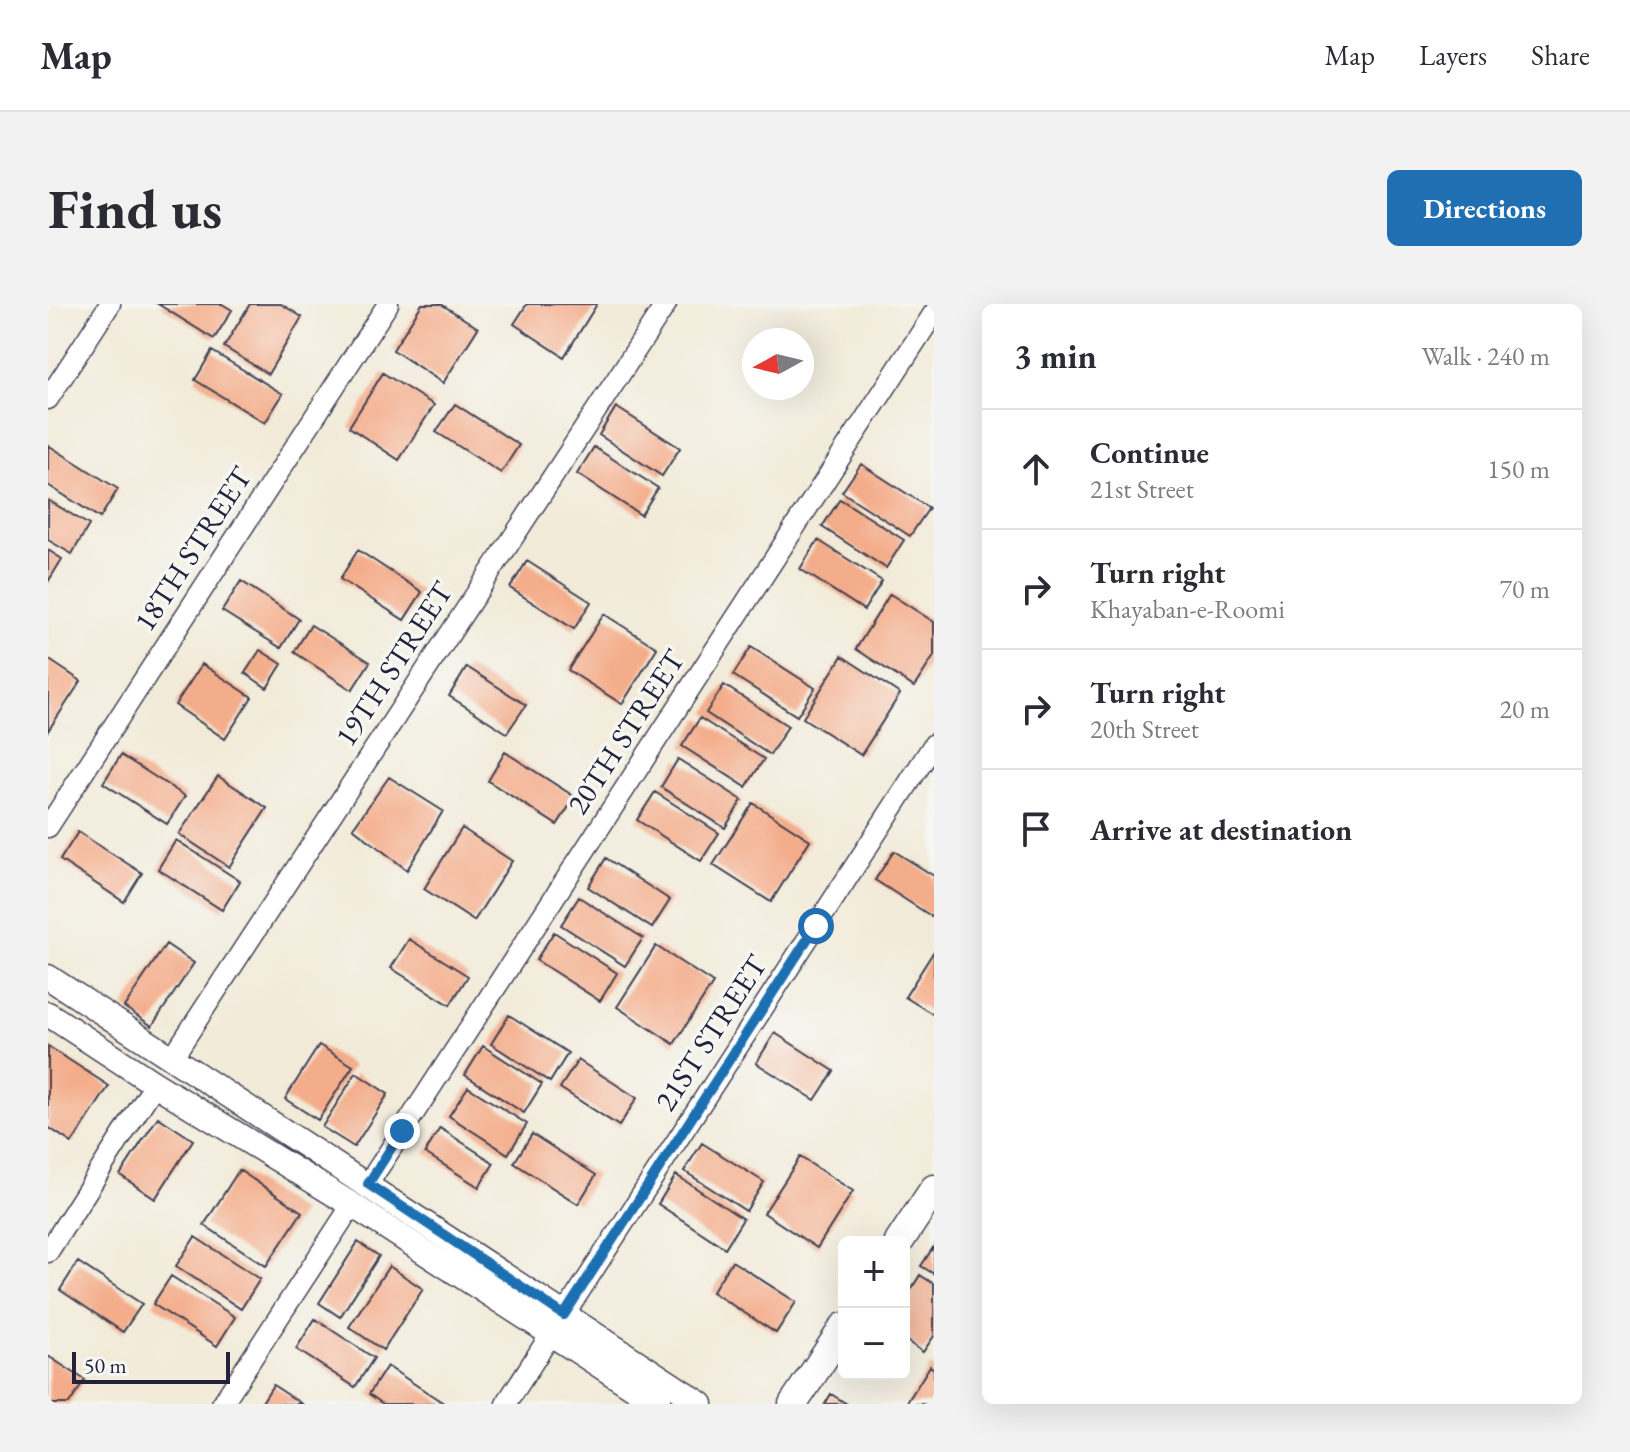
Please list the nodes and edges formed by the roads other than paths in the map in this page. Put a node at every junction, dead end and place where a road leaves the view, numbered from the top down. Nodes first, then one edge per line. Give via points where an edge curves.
1 (110, 304) edge
2 (388, 304) edge
3 (666, 304) edge
4 (934, 313) edge
5 (48, 399) edge
6 (934, 744) edge
7 (48, 827) edge
8 (48, 977) edge
9 (48, 1014) edge
10 (172, 1058) junction
11 (155, 1084) junction
12 (368, 1184) junction
13 (934, 1189) edge
14 (352, 1205) junction
15 (903, 1236) edge
16 (48, 1252) edge
17 (558, 1324) junction
18 (838, 1336) edge
19 (222, 1404) edge
20 (506, 1404) edge
21 (659, 1404) edge
22 (701, 1404) edge
23 (793, 1404) edge

1 - 5 street
2 - 7 street, 18TH STREET
3 - 10 street, 19TH STREET
4 - 12 street, 20TH STREET
6 - 17 street, 21ST STREET
8 - 10 street
9 - 11 street
10 - 12 street
11 - 14 street
11 - 16 street
12 - 17 street
13 - 15 main road
14 - 17 street
14 - 19 street
17 - 20 street, 21ST STREET
17 - 21 street
17 - 22 street
18 - 23 main road

